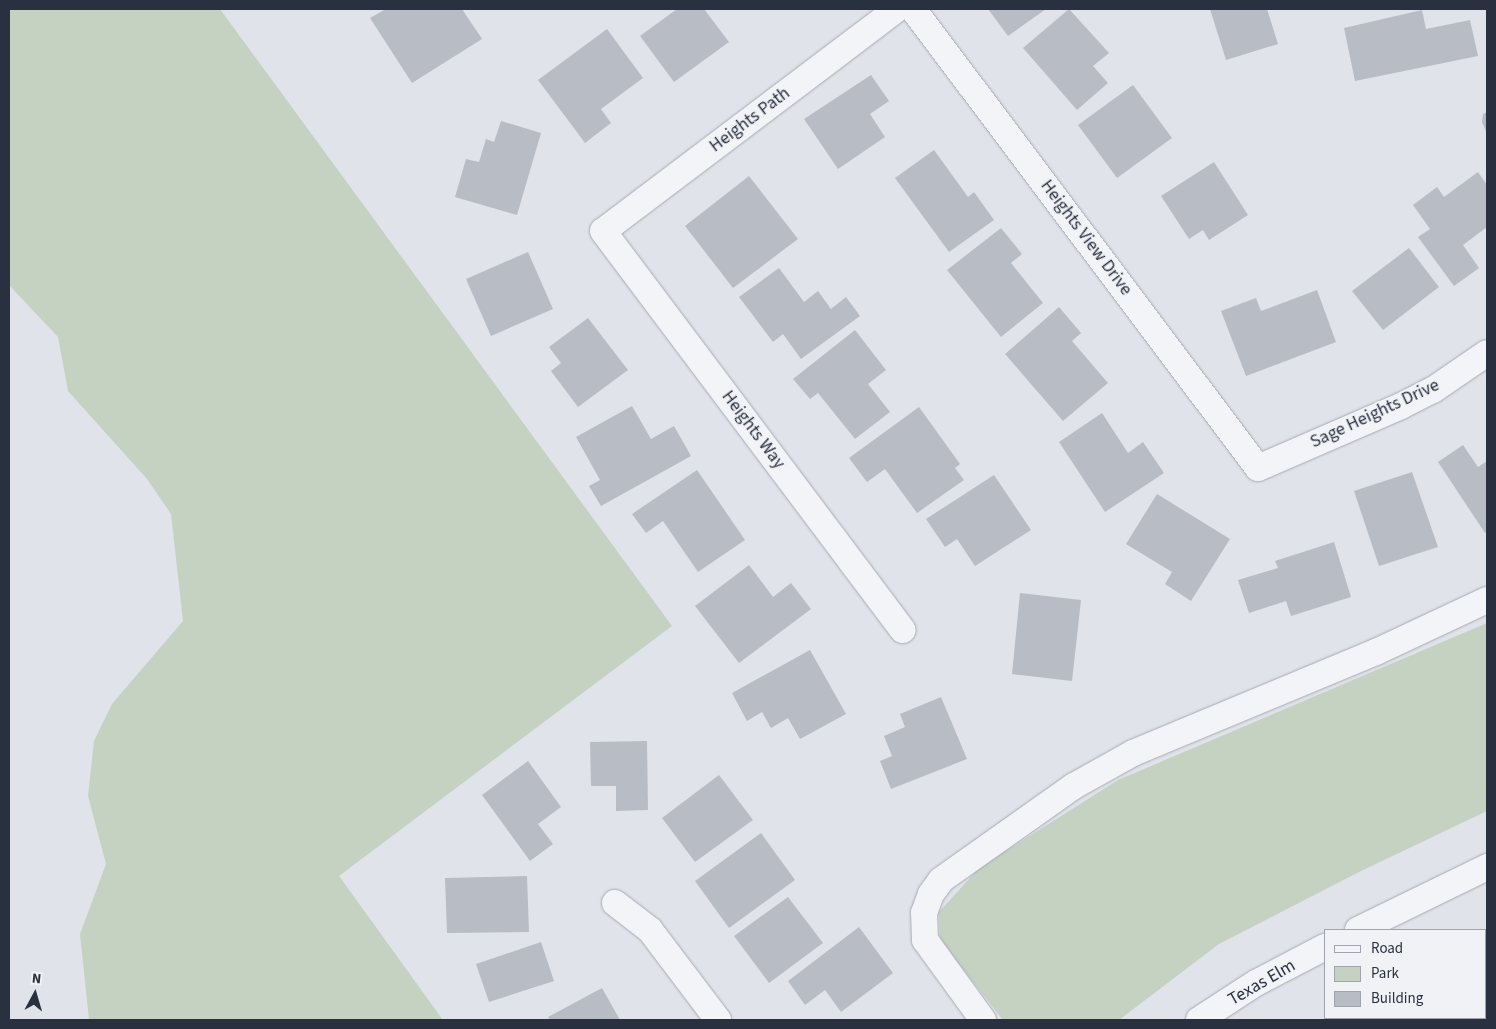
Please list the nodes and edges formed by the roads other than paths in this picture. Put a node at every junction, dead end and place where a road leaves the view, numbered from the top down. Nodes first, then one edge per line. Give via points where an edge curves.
1 (897, 9) edge
2 (913, 9) edge
3 (602, 231) joint
4 (1487, 353) edge
5 (1258, 468) joint
6 (1487, 600) edge
7 (902, 630) dead end
8 (1487, 867) edge
9 (615, 903) dead end
10 (1360, 929) edge
11 (1324, 948) edge
12 (718, 1020) edge
13 (983, 1020) edge
14 (1200, 1020) edge

1 - 3 street, Heights Path
2 - 5 street, Heights View Drive
3 - 7 street, Heights Way
4 - 5 street, Sage Heights Drive via 1433,390
6 - 13 street via 1376,652 1133,753 1074,786 941,880 924,912 925,940
8 - 10 street
9 - 12 street via 650,930
11 - 14 street, Texas Elm via 1256,984

